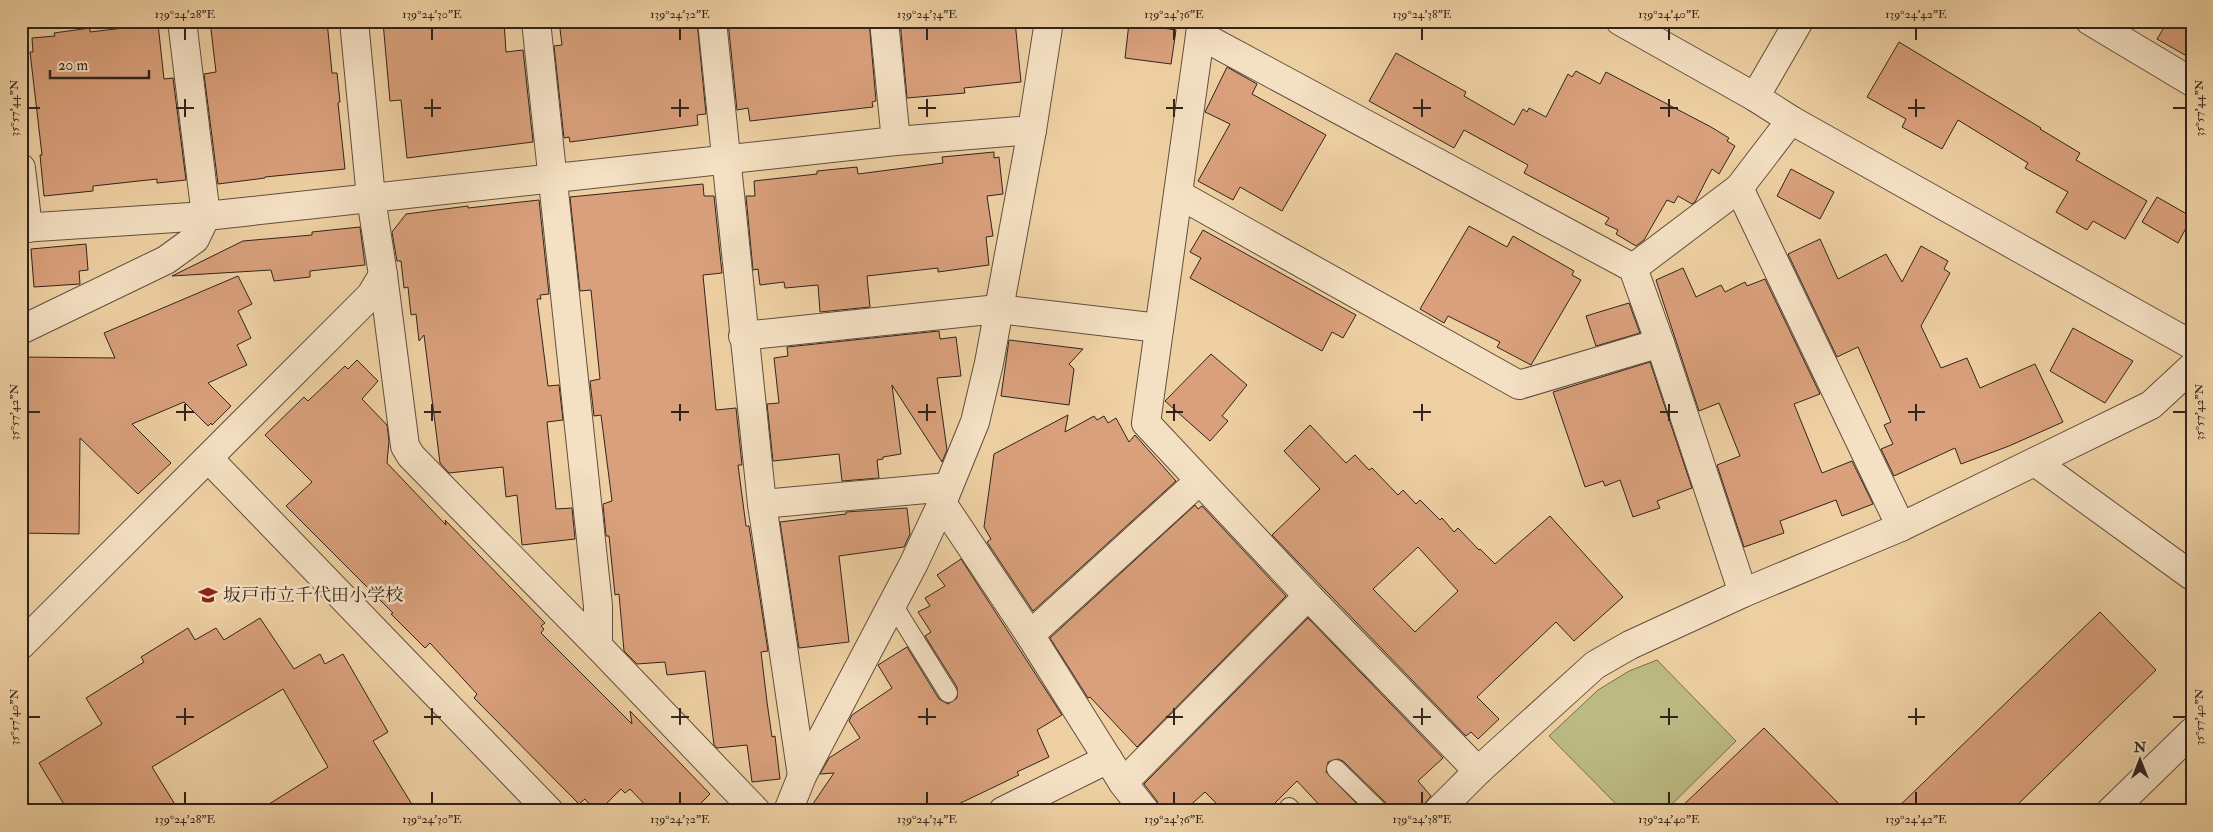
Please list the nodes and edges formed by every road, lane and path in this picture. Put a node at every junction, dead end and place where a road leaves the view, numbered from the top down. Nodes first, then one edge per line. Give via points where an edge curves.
1 (182, 21) edge
2 (354, 21) edge
3 (536, 21) edge
4 (712, 21) edge
5 (884, 21) edge
6 (1049, 21) edge
7 (1620, 21) edge
8 (1799, 21) edge
9 (2097, 23) edge
10 (1201, 28) edge
11 (2192, 82) edge
12 (1754, 97) junction
13 (1792, 120) junction
14 (1032, 130) junction
15 (896, 141) junction
16 (726, 160) junction
17 (21, 168) edge
18 (554, 177) junction
19 (1739, 188) junction
20 (1178, 194) junction
21 (371, 198) junction
22 (206, 216) junction
23 (24, 228) edge
24 (1632, 268) junction
25 (383, 275) junction
26 (998, 309) junction
27 (1159, 328) junction
28 (21, 330) edge
29 (744, 336) junction
30 (1660, 343) junction
31 (2192, 345) edge
32 (2192, 367) edge
33 (209, 459) junction
34 (2035, 462) junction
35 (1199, 481) junction
36 (945, 495) junction
37 (762, 504) junction
38 (1902, 527) junction
39 (2192, 576) edge
40 (1743, 593) junction
41 (1308, 596) junction
42 (892, 603) junction
43 (1030, 635) junction
44 (21, 645) edge
45 (598, 646) junction
46 (948, 693) dead end
47 (2192, 732) edge
48 (1108, 760) junction
49 (1336, 769) dead end
50 (1478, 771) junction
51 (802, 776) junction
52 (1123, 783) junction
53 (550, 811) edge
54 (756, 811) edge
55 (788, 811) edge
56 (1003, 811) edge
57 (1145, 811) edge
58 (1378, 811) edge
59 (1438, 811) edge
60 (2111, 811) edge

1 - 22 street
2 - 21 street
3 - 18 street
4 - 16 street
5 - 15 street
6 - 14 street
7 - 12 street
8 - 12 street
9 - 11 street
10 - 20 street
10 - 24 street
12 - 13 street
13 - 19 street
13 - 31 street
14 - 15 street
14 - 26 street
15 - 16 street
16 - 18 street
16 - 29 street
17 - 23 street
18 - 21 street
18 - 45 street via 598,606
19 - 24 street
19 - 38 street
20 - 27 street
20 - 30 street via 1520,386
21 - 22 street
21 - 25 street
22 - 23 street
22 - 28 street via 194,239 166,260
24 - 30 street
25 - 33 street via 371,295
25 - 45 street via 405,446 411,456
26 - 27 street
26 - 29 street
26 - 36 street via 974,422
27 - 35 street via 1146,423
29 - 37 street
30 - 40 street
32 - 34 street via 2151,405
33 - 44 street
33 - 53 street
34 - 38 street
34 - 39 street
35 - 41 street
35 - 43 street
36 - 37 street
36 - 42 street
36 - 43 street
37 - 51 street
38 - 40 street
40 - 50 street via 1630,645 1595,665
41 - 50 street
41 - 52 street
42 - 46 lane
42 - 51 street
43 - 48 street
45 - 54 street
47 - 60 street
48 - 52 street
48 - 56 street
49 - 58 lane
50 - 59 street
51 - 55 street
52 - 57 street

